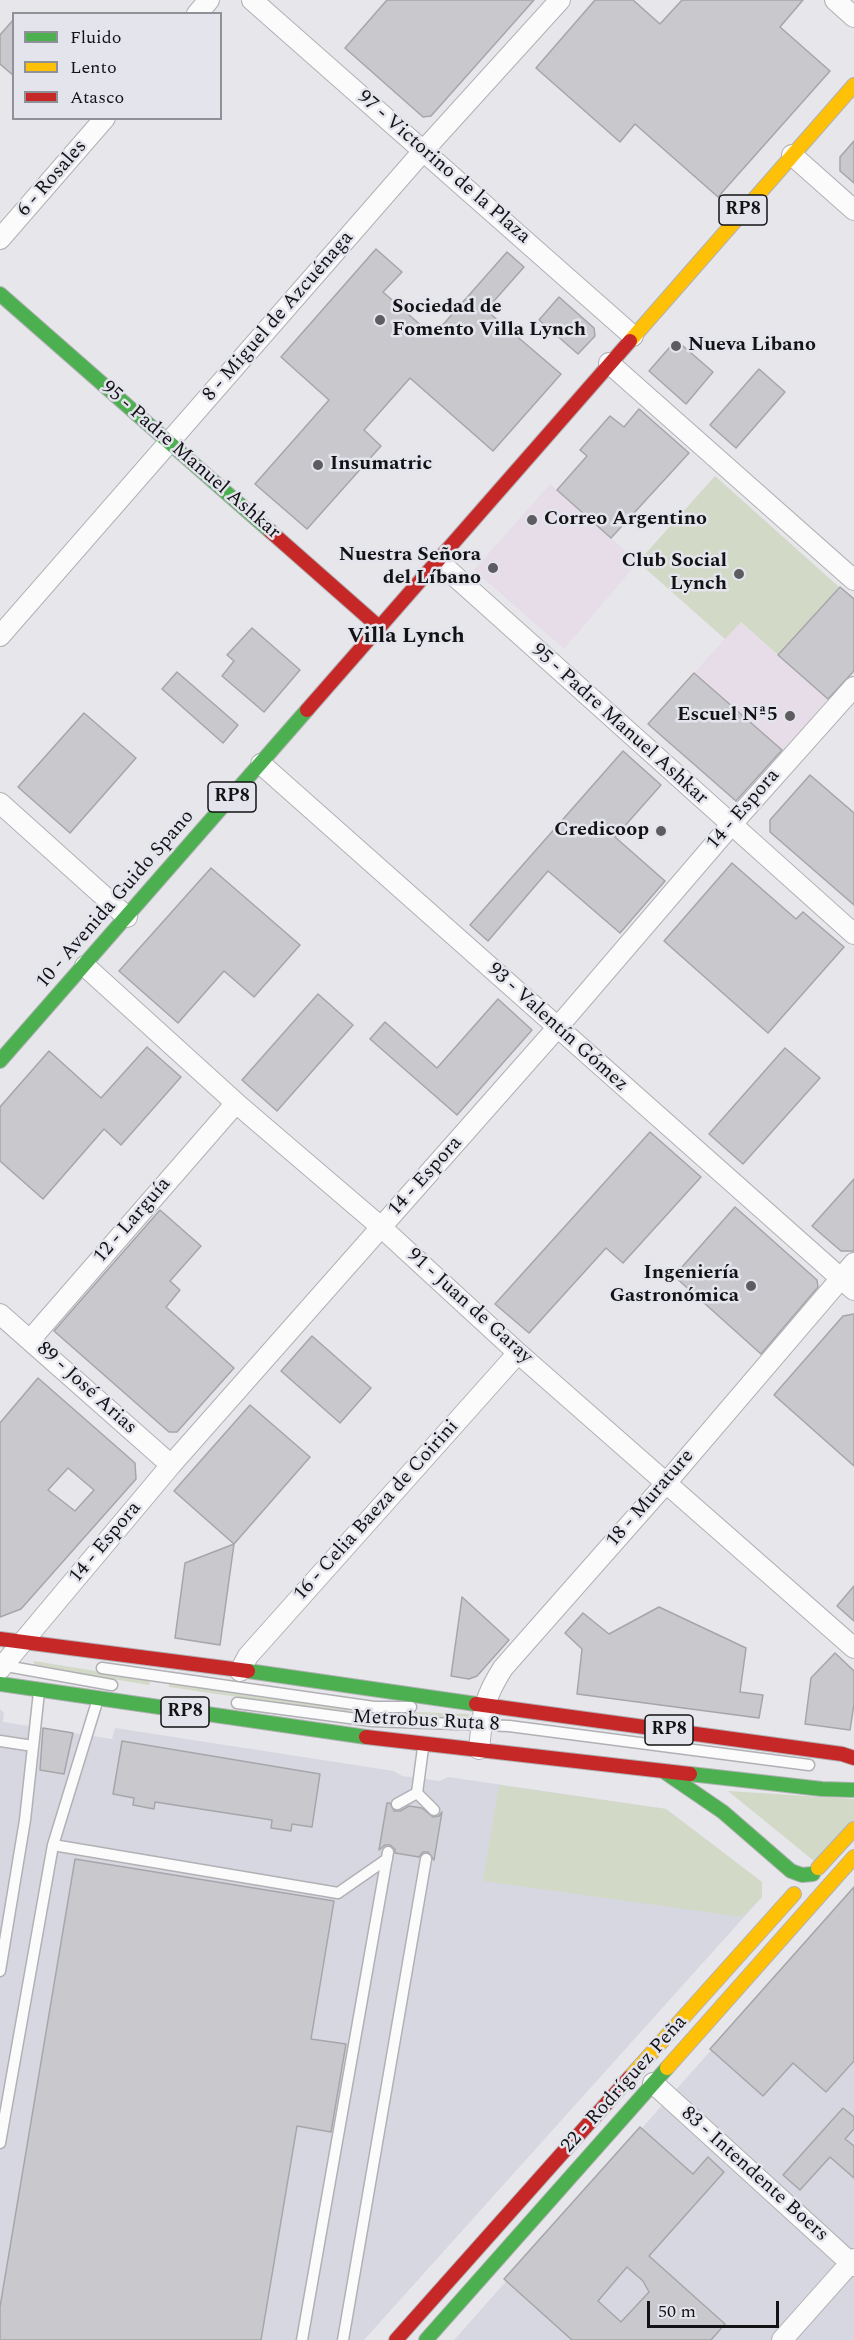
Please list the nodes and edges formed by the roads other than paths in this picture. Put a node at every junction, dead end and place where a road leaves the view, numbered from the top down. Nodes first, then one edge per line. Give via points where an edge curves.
1 (209, 0) edge
2 (252, 0) edge
3 (560, 0) edge
4 (835, 0) edge
5 (199, 12) edge
6 (854, 17) edge
7 (854, 85) edge
8 (103, 120) edge
9 (424, 150) junction
10 (792, 155) junction
11 (854, 210) edge
12 (0, 239) edge
13 (0, 294) edge
14 (633, 336) junction
15 (609, 363) junction
16 (169, 444) junction
17 (438, 561) junction
18 (854, 580) edge
19 (380, 628) junction
20 (0, 636) edge
21 (854, 687) edge
22 (261, 764) junction
23 (0, 803) edge
24 (731, 825) junction
25 (127, 917) junction
26 (854, 934) edge
27 (85, 966) junction
28 (557, 1028) junction
29 (0, 1061) edge
30 (237, 1103) junction
31 (381, 1227) junction
32 (854, 1263) edge
33 (847, 1284) edge
34 (0, 1314) edge
35 (30, 1340) junction
36 (518, 1353) junction
37 (171, 1465) junction
38 (667, 1482) junction
39 (854, 1648) edge
40 (7, 1658) edge
41 (91, 1666) dead end
42 (240, 1671) junction
43 (124, 1687) dead end
44 (39, 1690) junction
45 (98, 1699) junction
46 (229, 1702) dead end
47 (483, 1705) junction
48 (481, 1727) junction
49 (0, 1741) edge
50 (424, 1743) junction
51 (33, 1746) junction
52 (479, 1749) junction
53 (852, 1765) edge
54 (820, 1766) dead end
55 (663, 1771) junction
56 (854, 1782) edge
57 (854, 1790) edge
58 (417, 1793) junction
59 (397, 1804) dead end
60 (434, 1810) dead end
61 (854, 1828) edge
62 (53, 1845) junction
63 (854, 1857) edge
64 (426, 1859) dead end
65 (791, 1871) junction
66 (0, 1971) edge
67 (653, 2083) junction
68 (0, 2143) edge
69 (853, 2263) edge
70 (302, 2340) edge
71 (343, 2340) edge
72 (396, 2340) edge
73 (426, 2340) edge
74 (782, 2340) edge

1 - 5 street
2 - 9 street, 97 - Victorino de la Plaza
3 - 9 street, 8 - Miguel de Azcuénaga
4 - 6 street
7 - 10 main road, RP8
8 - 12 street, 6 - Rosales
9 - 14 street, 97 - Victorino de la Plaza
9 - 16 street, 8 - Miguel de Azcuénaga
10 - 11 street
10 - 14 main road, RP8
13 - 16 main road, 95 - Padre Manuel Ashkar
14 - 15 main road, RP8
15 - 17 main road, RP8
15 - 18 street
16 - 19 main road, 95 - Padre Manuel Ashkar
16 - 20 street, 8 - Miguel de Azcuénaga
17 - 19 main road, RP8
17 - 24 street, 95 - Padre Manuel Ashkar
19 - 22 main road, 10 - Avenida Guido Spano / RP8
21 - 24 street, 14 - Espora
22 - 25 main road, 10 - Avenida Guido Spano / RP8
22 - 28 street, 93 - Valentín Gómez
23 - 25 street
24 - 26 street, 95 - Padre Manuel Ashkar
24 - 28 street, 14 - Espora
25 - 27 main road, 10 - Avenida Guido Spano / RP8
27 - 29 main road, 10 - Avenida Guido Spano / RP8
27 - 30 street, 91 - Juan de Garay
28 - 31 street, 14 - Espora
28 - 33 street, 93 - Valentín Gómez
30 - 31 street, 91 - Juan de Garay
30 - 35 street, 12 - Larguía
31 - 36 street, 91 - Juan de Garay
31 - 37 street, 14 - Espora
32 - 33 street, 18 - Murature
33 - 38 street, 18 - Murature
34 - 35 street, 89 - José Arias
35 - 37 street, 89 - José Arias
36 - 38 street, 91 - Juan de Garay
36 - 42 street, 16 - Celia Baeza de Coirini via 248,1656
37 - 40 street, 14 - Espora
38 - 39 street, 91 - Juan de Garay
38 - 47 street, 18 - Murature via 502,1668
40 - 42 main road, RP8
40 - 43 lane
40 - 44 main road, RP8
41 - 47 lane, Metrobus Ruta 8 via 374,1707
42 - 47 main road, RP8
44 - 45 main road, RP8
44 - 51 lane
45 - 50 main road, RP8
45 - 62 lane
46 - 48 lane, Metrobus Ruta 8 via 372,1721
47 - 48 street, 18 - Murature
47 - 53 main road, RP8 via 842,1754
48 - 52 street, 18 - Murature
48 - 54 lane, Metrobus Ruta 8 via 509,1726
49 - 51 lane
50 - 52 main road, RP8
50 - 58 lane
51 - 66 lane
52 - 55 main road, RP8
55 - 56 main road via 727,1771
55 - 57 main road, RP8
55 - 65 main road via 723,1812
58 - 59 lane
58 - 60 lane
61 - 65 main road via 813,1874
62 - 68 lane
62 - 70 lane via 338,1893 388,1855
63 - 67 main road, 22 - Rodríguez Peña
64 - 71 lane
65 - 72 main road, 22 - Rodríguez Peña via 794,1894
67 - 69 street, 83 - Intendente Boers
67 - 73 main road, 22 - Rodríguez Peña
69 - 74 street

